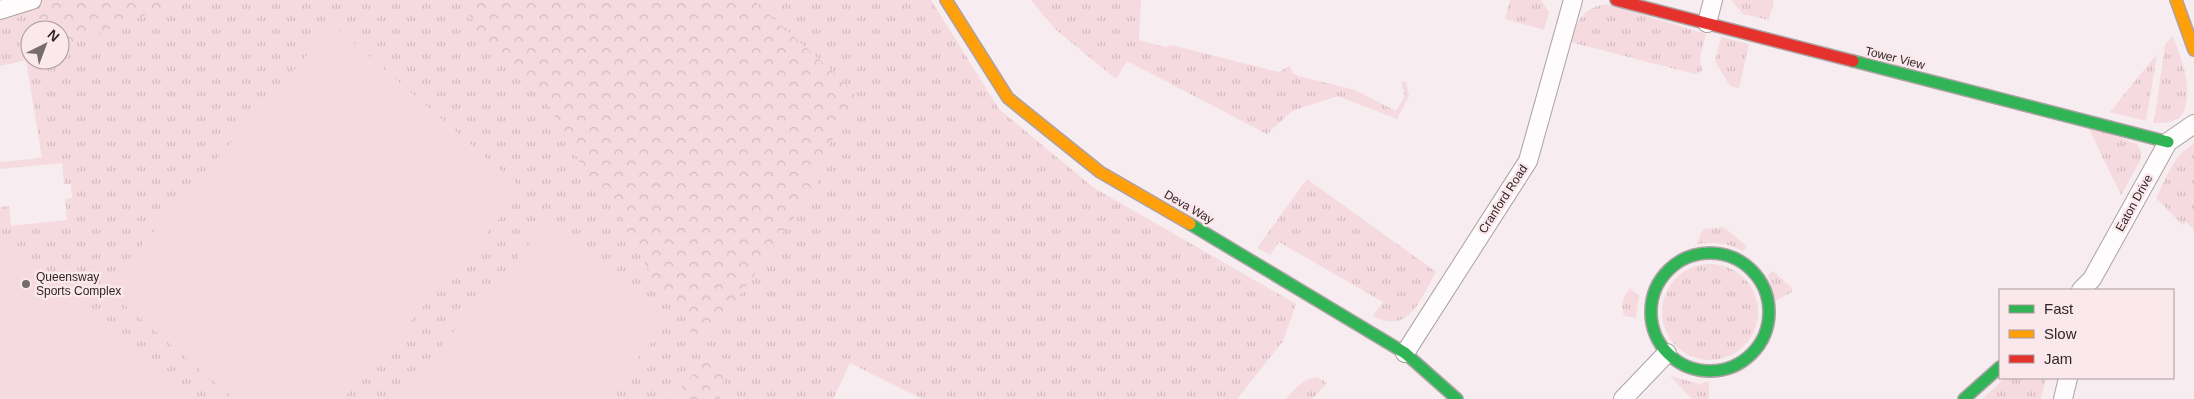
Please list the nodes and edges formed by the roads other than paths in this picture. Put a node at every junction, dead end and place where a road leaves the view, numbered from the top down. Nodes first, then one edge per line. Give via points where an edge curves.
1 (32, 0) edge
2 (946, 0) edge
3 (1573, 0) edge
4 (1616, 0) edge
5 (1713, 0) edge
6 (2176, 0) edge
7 (0, 10) edge
8 (1707, 23) junction
9 (2194, 50) edge
10 (2194, 124) edge
11 (2168, 142) junction
12 (2087, 286) edge
13 (1406, 353) junction
14 (1667, 353) junction
15 (1999, 368) edge
16 (2068, 379) edge
17 (1457, 399) edge
18 (1624, 399) edge
19 (1964, 399) edge
20 (2063, 399) edge

1 - 7 street
2 - 13 street, Deva Way via 1008,98 1100,172
3 - 13 street, Cranford Road via 1528,161
4 - 8 street, Tower View
5 - 8 street
6 - 9 street
8 - 11 street, Tower View
10 - 11 street, Eaton Drive
11 - 12 street, Eaton Drive
13 - 17 street, Deva Way
14 - 14 street via 1655,336 1651,317 1652,297 1674,264 1692,255 1712,253 1732,257 1749,268 1761,282 1768,300 1769,320 1764,338 1753,354 1737,365 1719,371 1700,371 1682,365
14 - 18 street
15 - 19 street
16 - 20 street

